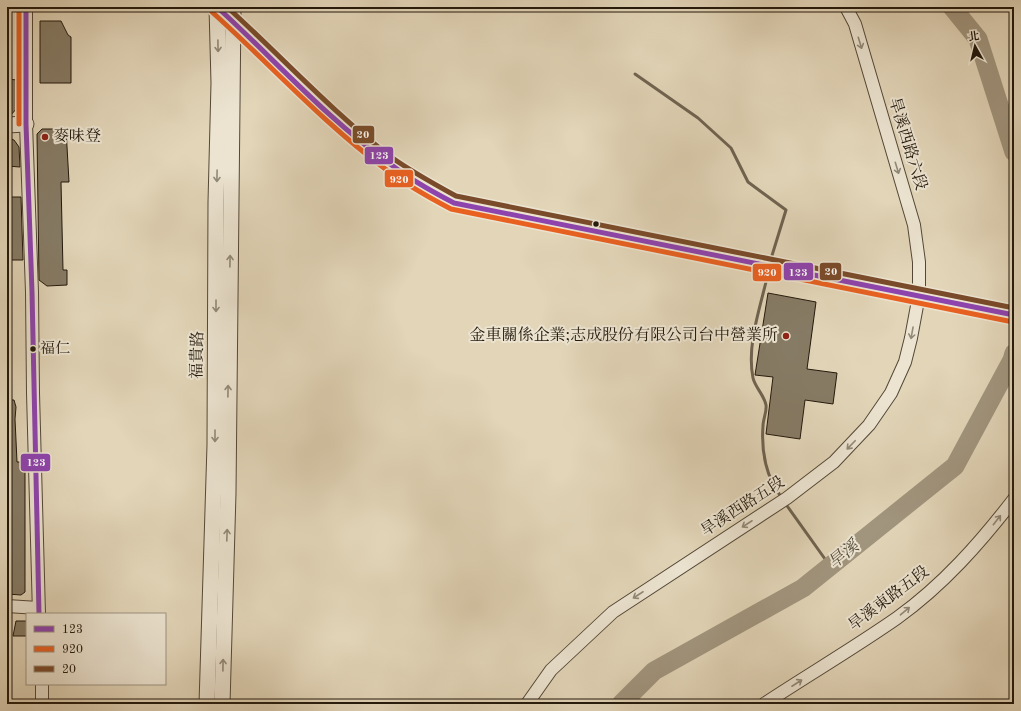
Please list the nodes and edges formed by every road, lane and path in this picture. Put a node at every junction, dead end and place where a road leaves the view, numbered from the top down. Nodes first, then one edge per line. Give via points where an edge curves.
1 (26, 7) edge
2 (217, 7) edge
3 (846, 7) edge
4 (234, 14) edge
5 (26, 124) junction
6 (7, 125) edge
7 (923, 296) junction
8 (1014, 315) edge
9 (1014, 499) edge
10 (7, 606) edge
11 (38, 611) edge
12 (42, 685) edge
13 (42, 704) edge
14 (207, 704) edge
15 (222, 704) edge
16 (526, 704) edge
17 (764, 704) edge

1 - 5 street
2 - 4 street
2 -> 14 street, 福貴路 via 219,84 215,446
3 -> 7 street, 旱溪西路六段 via 854,24 914,225
4 - 7 street via 357,138 385,162 422,187 454,203
15 -> 4 street, 福貴路 via 228,493
5 - 6 street
5 - 11 street
7 - 8 street
7 -> 16 street, 旱溪西路五段 via 905,362 891,393 853,443 808,483 613,612 551,670
17 -> 9 street, 旱溪東路五段 via 898,617 952,571 981,541
10 - 11 street
12 - 13 street

